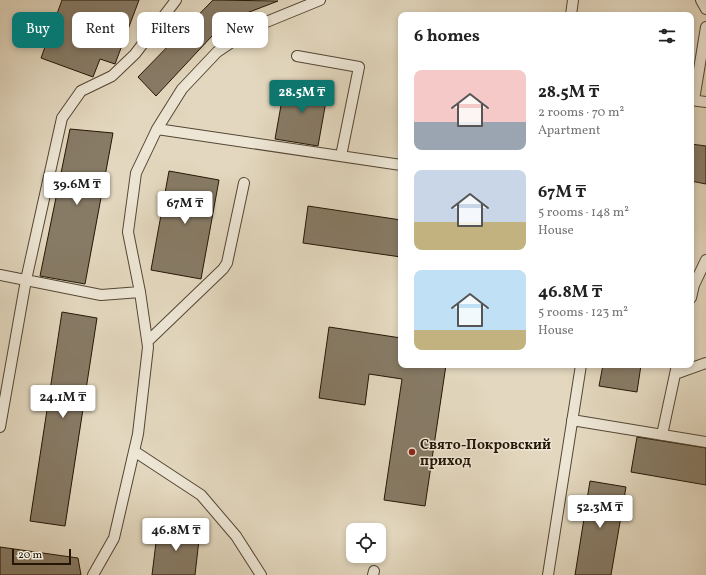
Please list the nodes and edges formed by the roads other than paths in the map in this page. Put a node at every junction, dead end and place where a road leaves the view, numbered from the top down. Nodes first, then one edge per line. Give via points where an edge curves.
1 (176, 0) edge
2 (320, 0) edge
3 (573, 0) edge
4 (701, 0) edge
5 (706, 9) edge
6 (571, 12) edge
7 (706, 27) edge
8 (297, 56) dead end
9 (694, 90) edge
10 (694, 100) edge
11 (706, 102) edge
12 (157, 129) junction
13 (341, 156) junction
14 (398, 165) edge
15 (244, 183) dead end
16 (706, 260) edge
17 (0, 275) edge
18 (26, 280) junction
19 (694, 285) edge
20 (140, 292) junction
21 (148, 341) junction
22 (706, 363) edge
23 (694, 366) edge
24 (581, 368) edge
25 (676, 370) edge
26 (572, 420) junction
27 (0, 426) edge
28 (662, 435) junction
29 (706, 442) edge
30 (134, 452) junction
31 (93, 575) edge
32 (261, 575) edge
33 (548, 575) edge

1 - 18 lane via 136,54 112,76 82,91 62,118
2 - 12 lane via 254,27 217,52 182,89
3 - 6 lane
4 - 5 lane
7 - 9 lane
8 - 13 lane via 358,67
10 - 11 lane
12 - 13 lane
12 - 20 lane via 136,173 128,232
13 - 14 lane
15 - 21 lane via 227,263
16 - 19 lane
17 - 18 lane
18 - 20 lane via 101,294
18 - 27 lane
20 - 21 lane
21 - 30 lane
22 - 23 lane
24 - 26 lane
25 - 28 lane
26 - 28 lane
26 - 33 lane
28 - 29 lane
30 - 31 lane via 114,538
30 - 32 lane via 201,495 236,536

